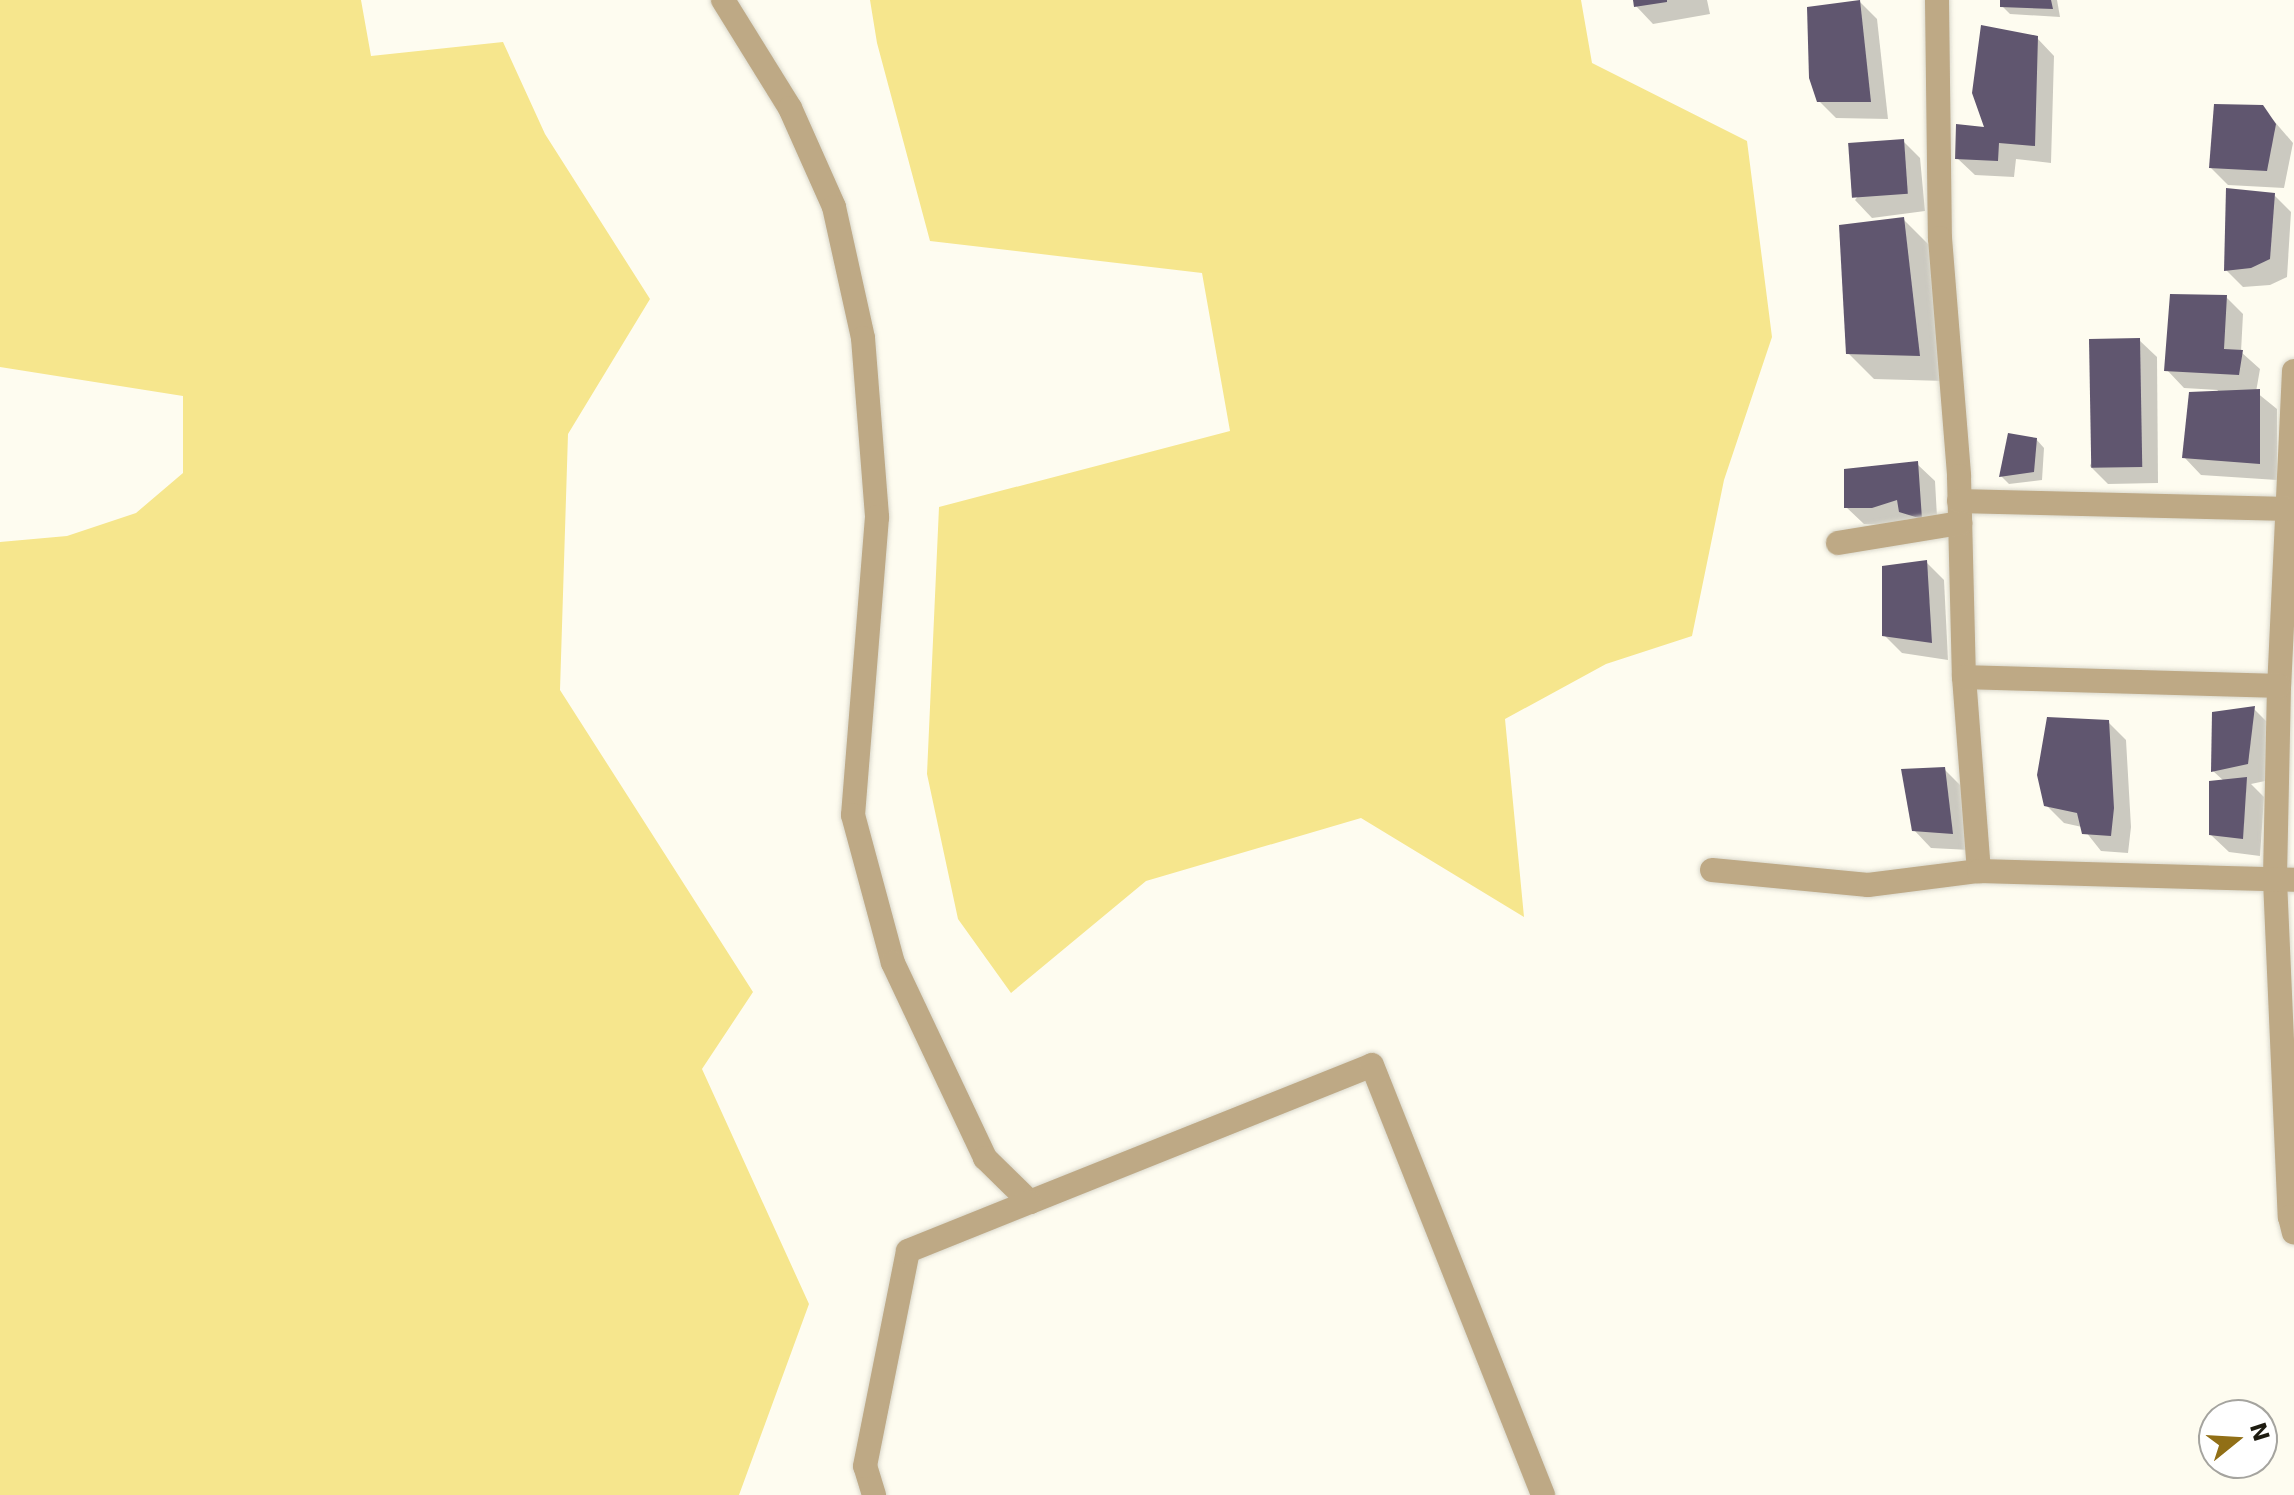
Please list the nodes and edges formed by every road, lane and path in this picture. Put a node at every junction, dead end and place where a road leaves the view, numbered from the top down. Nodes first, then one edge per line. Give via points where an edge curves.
1 (723, 0) edge
2 (1937, 0) edge
3 (2294, 371) edge
4 (2288, 509) junction
5 (1960, 512) junction
6 (1838, 543) dead end
7 (1964, 677) junction
8 (2279, 686) junction
9 (1712, 870) dead end
10 (1979, 871) junction
11 (2285, 880) edge
12 (1030, 1202) junction
13 (2294, 1233) edge
14 (874, 1495) edge
15 (1543, 1495) edge

1 - 12 street via 790,108 834,207 863,338 877,517 853,815 893,963 945,1078 985,1158
2 - 5 street via 1940,238
3 - 4 street
4 - 5 street
4 - 8 street
5 - 6 street
5 - 7 street
7 - 8 street
7 - 10 street
8 - 11 street
9 - 10 street via 1868,885
10 - 11 street
11 - 13 street
12 - 14 street via 908,1251 865,1466
12 - 15 street via 1372,1065

